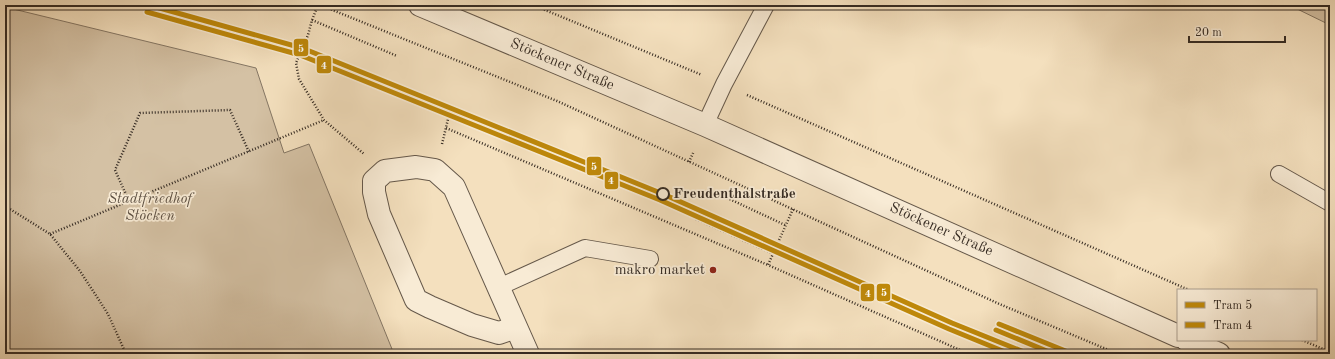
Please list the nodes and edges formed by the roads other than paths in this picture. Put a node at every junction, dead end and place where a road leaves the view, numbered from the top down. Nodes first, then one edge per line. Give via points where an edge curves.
1 (420, 5) edge
2 (766, 5) edge
3 (704, 125) junction
4 (1279, 174) dead end
5 (1330, 203) edge
6 (650, 259) dead end
7 (498, 287) junction
8 (516, 327) junction
9 (1177, 336) edge
10 (1189, 341) edge
11 (528, 354) edge
12 (1218, 354) edge

1 - 3 street, Stöckener Straße
2 - 3 lane
3 - 9 street, Stöckener Straße
4 - 5 lane
6 - 7 lane via 585,248
7 - 8 street
7 - 8 street via 454,187 436,170 416,167 385,171 374,181 379,214 416,300 472,325 499,333
8 - 11 street
10 - 12 street

